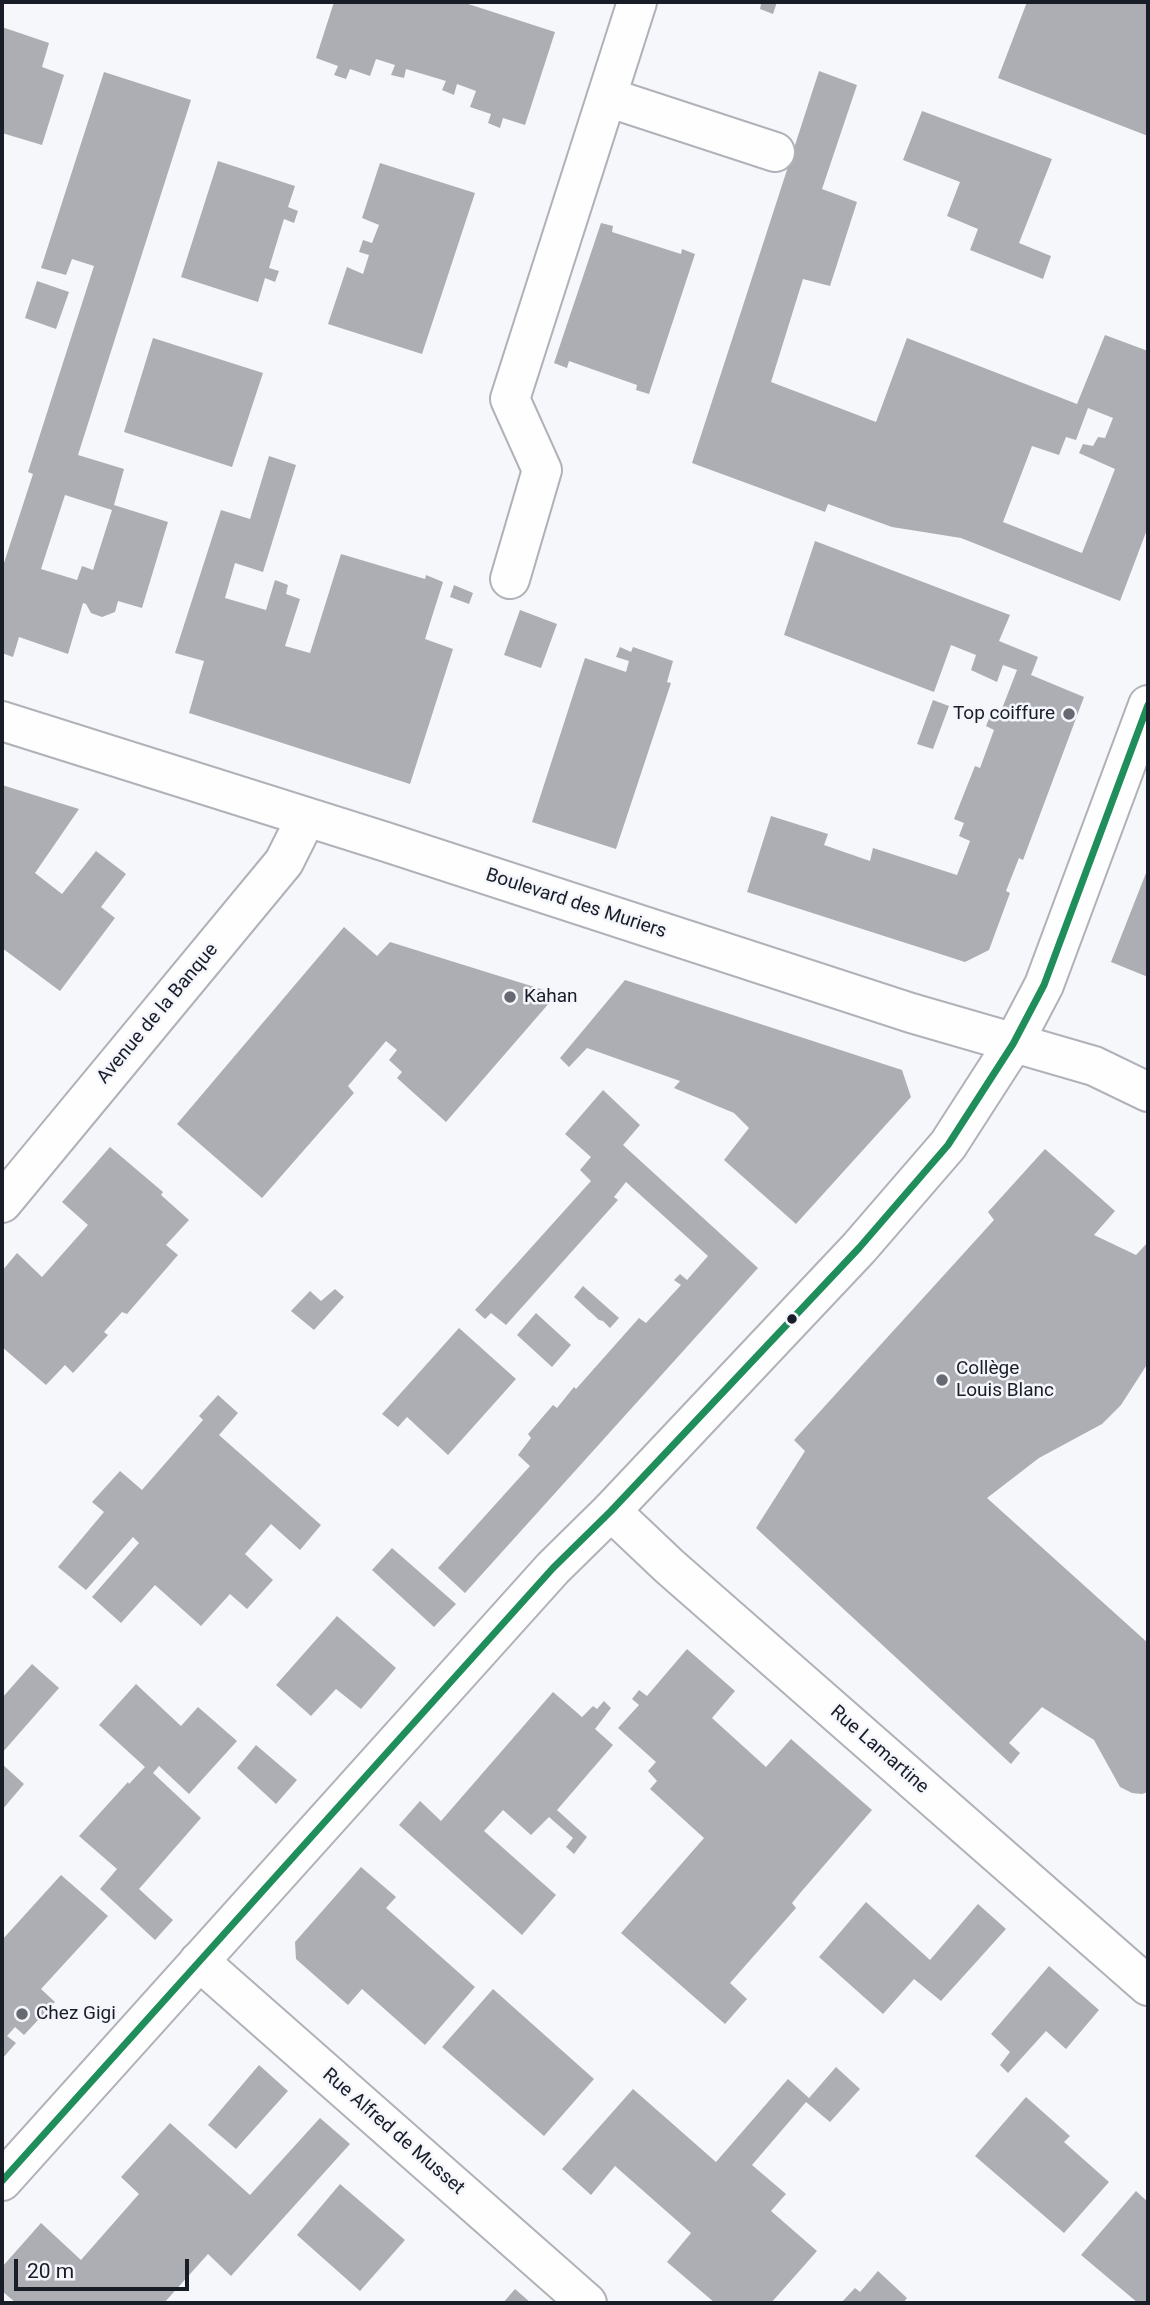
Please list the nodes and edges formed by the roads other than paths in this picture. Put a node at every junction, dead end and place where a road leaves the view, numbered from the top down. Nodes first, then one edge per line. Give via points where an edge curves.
1 (637, 2) edge
2 (607, 97) junction
3 (775, 152) dead end
4 (509, 579) dead end
5 (1148, 705) edge
6 (2, 721) edge
7 (306, 818) junction
8 (1013, 1044) junction
9 (1148, 1092) edge
10 (2, 1203) edge
11 (611, 1511) junction
12 (199, 1961) junction
13 (1148, 1986) edge
14 (2, 2181) edge
15 (587, 2303) edge

1 - 2 street
2 - 3 street
2 - 4 street via 510,399 542,470
5 - 8 street via 1044,985
6 - 7 street, Boulevard des Muriers
7 - 8 street, Boulevard des Muriers
7 - 10 street, Avenue de la Banque via 284,862
8 - 9 street, Boulevard des Muriers via 1094,1066
8 - 11 street via 948,1145 859,1248
11 - 12 street via 553,1568
11 - 13 street, Rue Lamartine via 679,1576
12 - 14 street
12 - 15 street, Rue Alfred de Musset

